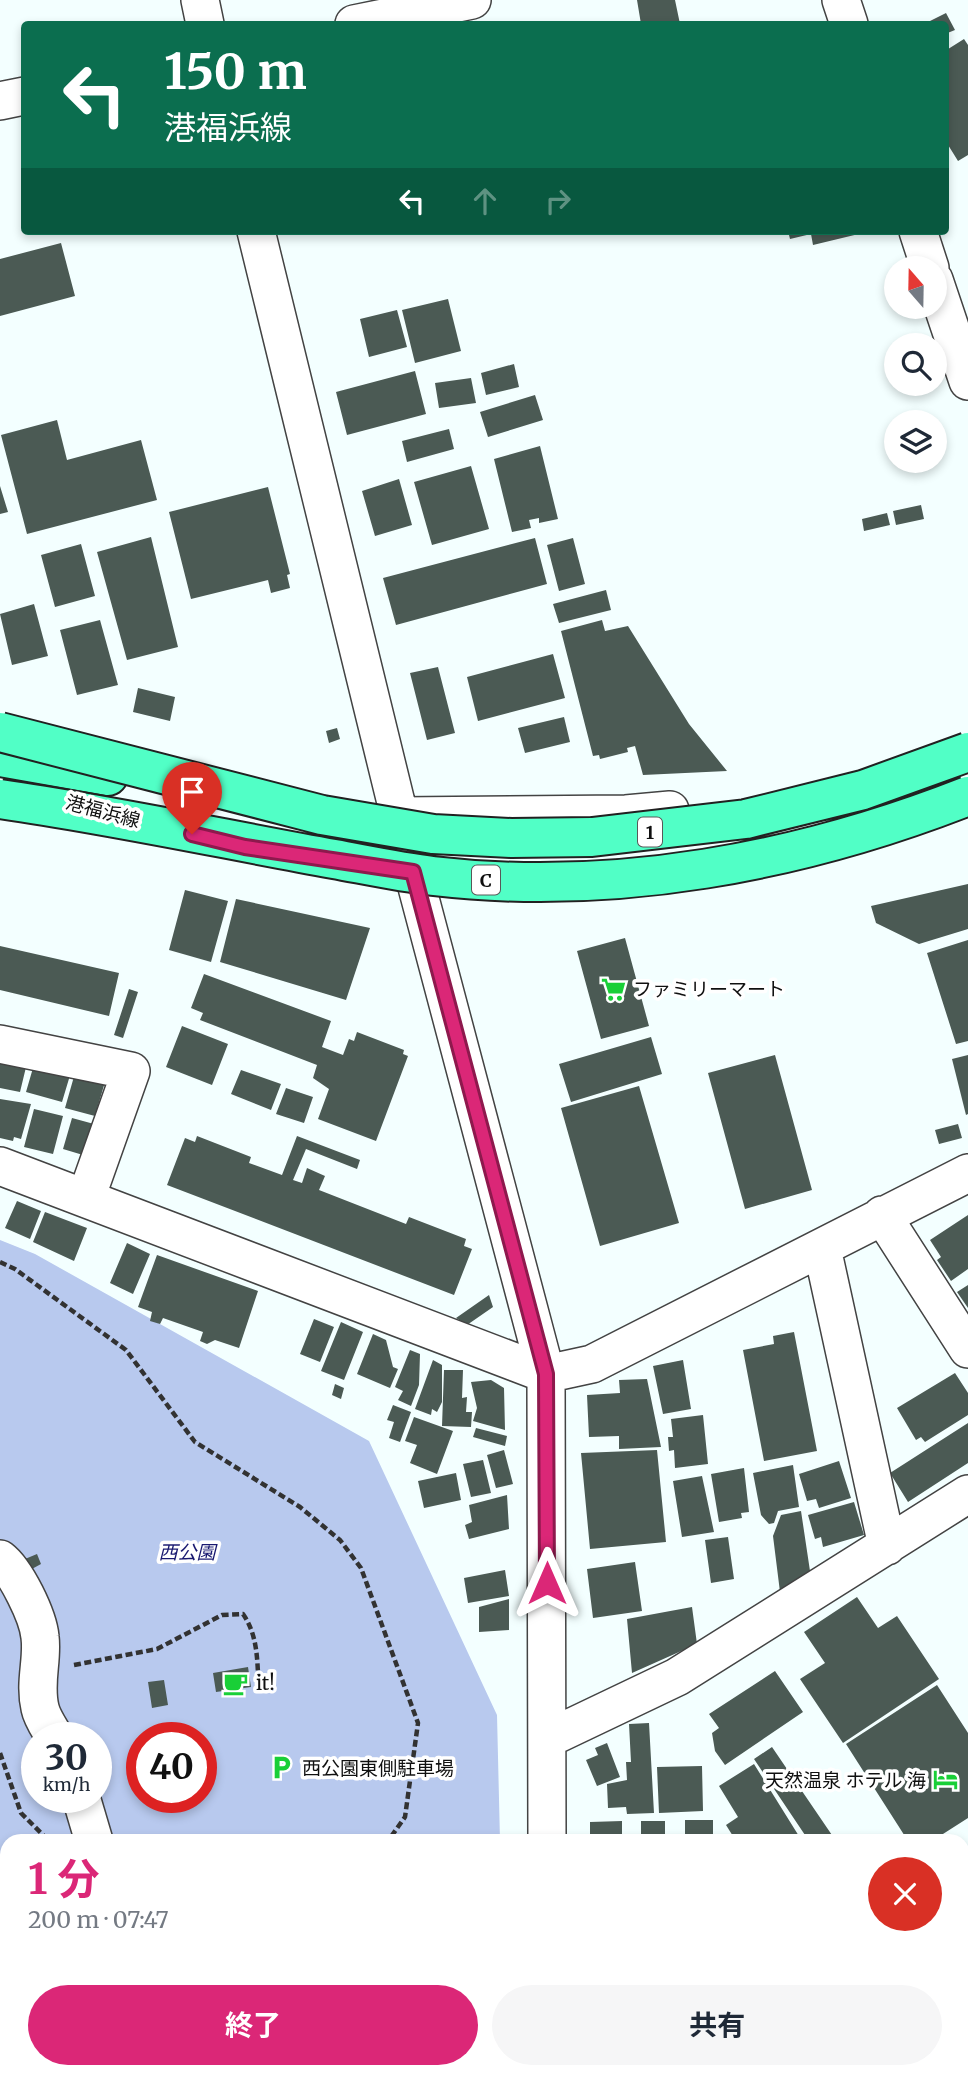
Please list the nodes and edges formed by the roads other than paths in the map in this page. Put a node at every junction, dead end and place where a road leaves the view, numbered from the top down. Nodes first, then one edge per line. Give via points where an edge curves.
1 (200, 0) edge
2 (472, 0) edge
3 (841, 0) edge
4 (204, 21) edge
5 (369, 21) edge
6 (848, 21) edge
7 (21, 97) edge
8 (0, 102) edge
9 (257, 235) edge
10 (919, 235) edge
11 (926, 256) edge
12 (947, 319) edge
13 (968, 381) edge
14 (0, 732) edge
15 (968, 734) edge
16 (0, 738) edge
17 (968, 752) edge
18 (0, 757) edge
19 (0, 785) edge
20 (968, 796) edge
21 (0, 799) edge
22 (968, 810) edge
23 (322, 815) junction
24 (400, 816) junction
25 (413, 872) junction
26 (0, 1044) edge
27 (0, 1166) edge
28 (968, 1173) edge
29 (86, 1198) junction
30 (882, 1215) junction
31 (822, 1248) junction
32 (968, 1349) edge
33 (546, 1374) junction
34 (968, 1494) edge
35 (887, 1546) junction
36 (0, 1559) edge
37 (46, 1722) edge
38 (547, 1740) junction
39 (86, 1813) edge
40 (92, 1834) edge
41 (547, 1834) edge

1 - 4 street
2 - 5 street
3 - 6 street
7 - 8 street
9 - 24 street
10 - 11 street
12 - 13 street
14 - 23 highway, bridge
15 - 24 street via 901,761 763,800 626,814
16 - 24 street via 256,793
17 - 23 highway, 1, bridge via 806,806 683,829 511,838 433,834
18 - 23 highway, 1, bridge
19 - 25 street, 港福浜線 via 245,847
20 - 21 highway, C, bridge via 877,830 754,860 599,879 507,881 433,876
22 - 25 street, 港福浜線 via 775,871 627,883
24 - 25 street
25 - 33 street
26 - 29 street via 131,1071
27 - 29 street
28 - 30 street
29 - 33 street
30 - 31 street
30 - 32 street
31 - 33 street via 592,1364
31 - 35 street
33 - 38 street
34 - 35 street
35 - 38 street via 677,1676
36 - 37 street via 29,1602 40,1636 36,1675 40,1710
38 - 41 street
39 - 40 street

